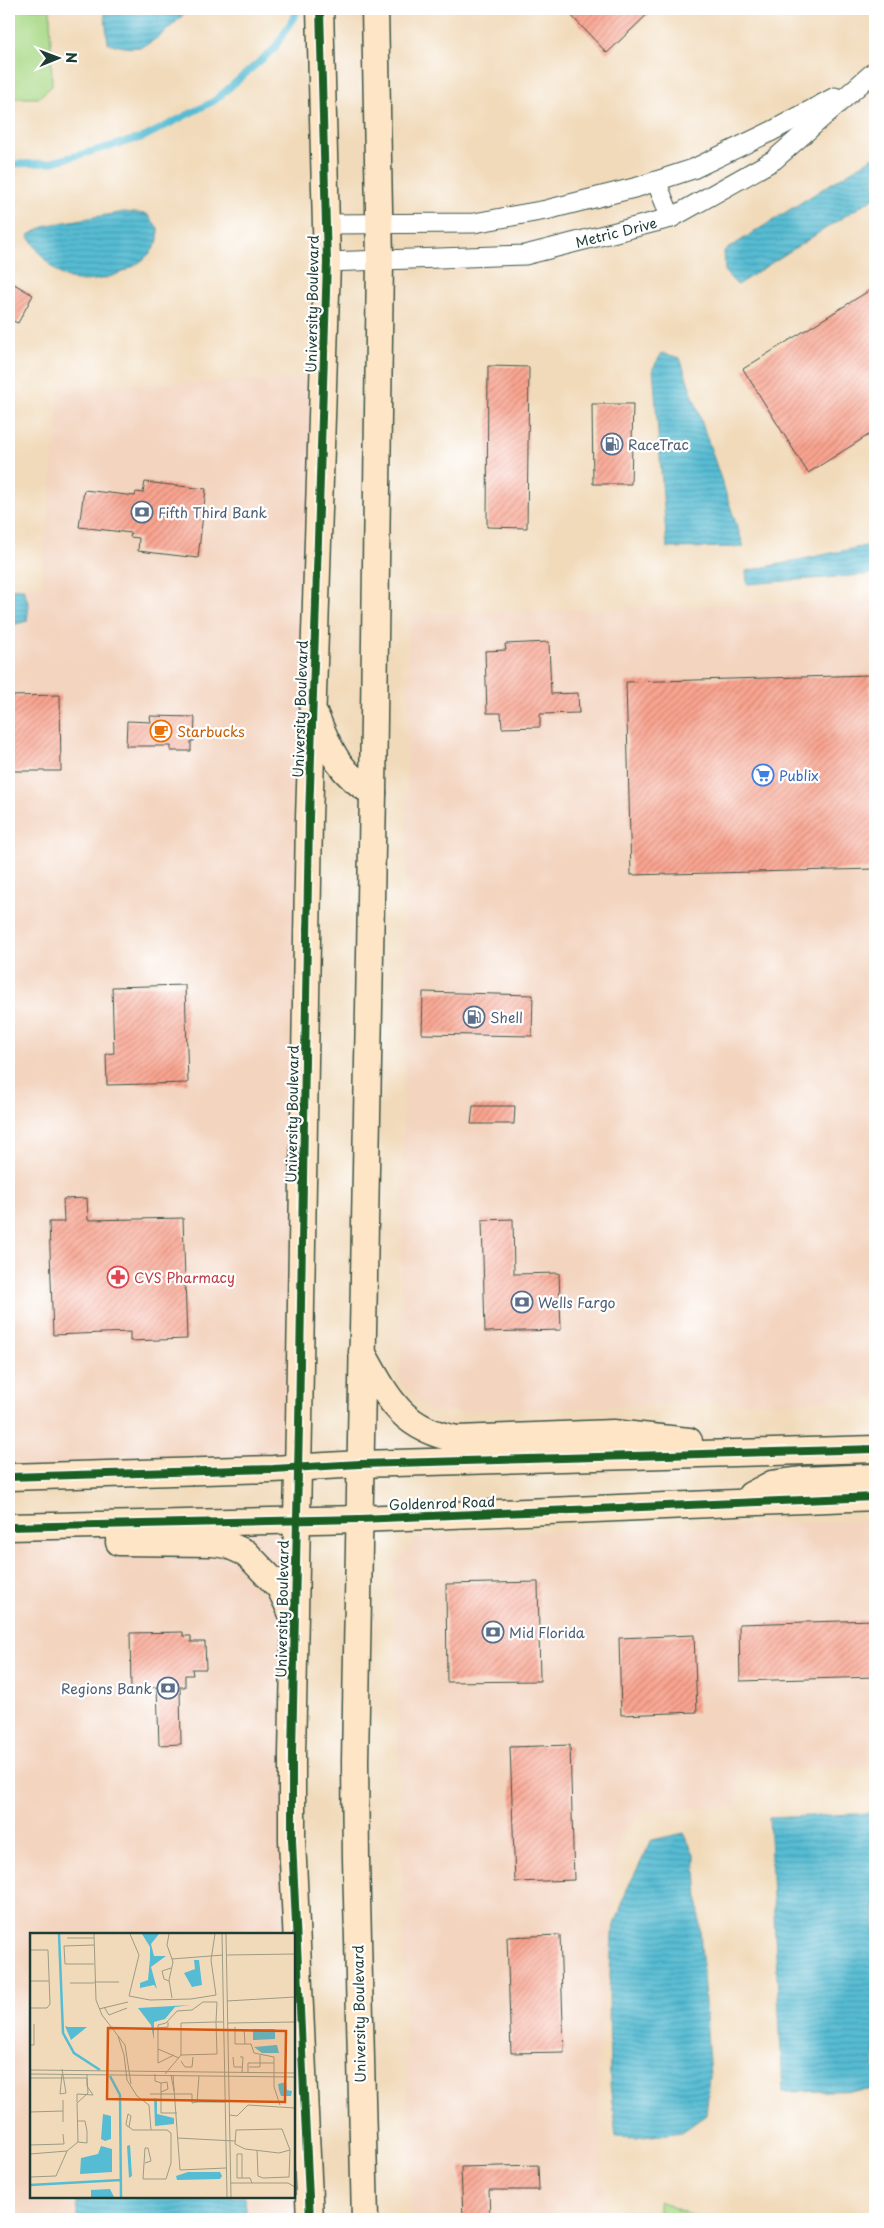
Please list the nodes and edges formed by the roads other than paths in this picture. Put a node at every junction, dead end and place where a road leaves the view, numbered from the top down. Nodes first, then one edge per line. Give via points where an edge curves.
1 (320, 9) edge
2 (375, 9) edge
3 (869, 76) edge
4 (656, 181) junction
5 (671, 218) junction
6 (326, 224) junction
7 (380, 224) junction
8 (380, 260) junction
9 (327, 262) junction
10 (312, 710) junction
11 (373, 793) junction
12 (362, 1351) junction
13 (875, 1450) edge
14 (802, 1452) junction
15 (360, 1464) junction
16 (298, 1468) junction
17 (9, 1477) edge
18 (875, 1477) edge
19 (875, 1497) edge
20 (732, 1503) junction
21 (360, 1519) junction
22 (297, 1520) junction
23 (14, 1527) edge
24 (295, 1621) junction
25 (310, 2219) edge
26 (365, 2219) edge

1 - 6 street, University Boulevard
2 - 7 street, University Boulevard
3 - 4 street, Metric Drive via 772,131 702,165
3 - 5 street, Metric Drive via 774,160
4 - 5 street
4 - 7 street, Metric Drive via 546,210 474,223
5 - 8 street, Metric Drive via 525,255
6 - 7 street, Metric Drive
6 - 9 street, University Boulevard
7 - 8 street, University Boulevard
8 - 9 street, Metric Drive
8 - 11 street, University Boulevard
9 - 10 street, University Boulevard
10 - 11 street via 332,755 354,782
10 - 16 street, University Boulevard
11 - 12 street, University Boulevard
12 - 14 street via 388,1397 408,1420 438,1436 458,1439 613,1433
12 - 15 street, University Boulevard
13 - 14 street
14 - 15 street
15 - 16 street
15 - 21 street, University Boulevard
16 - 17 street
16 - 22 street, University Boulevard
18 - 20 street via 772,1484
19 - 20 street, Goldenrod Road
20 - 21 street, Goldenrod Road
21 - 22 street, Goldenrod Road
21 - 26 street, University Boulevard via 356,1850
22 - 23 street, Goldenrod Road
22 - 24 street, University Boulevard
23 - 24 street via 87,1542 213,1542 228,1545 246,1553 280,1588
24 - 25 street, University Boulevard via 292,1840

